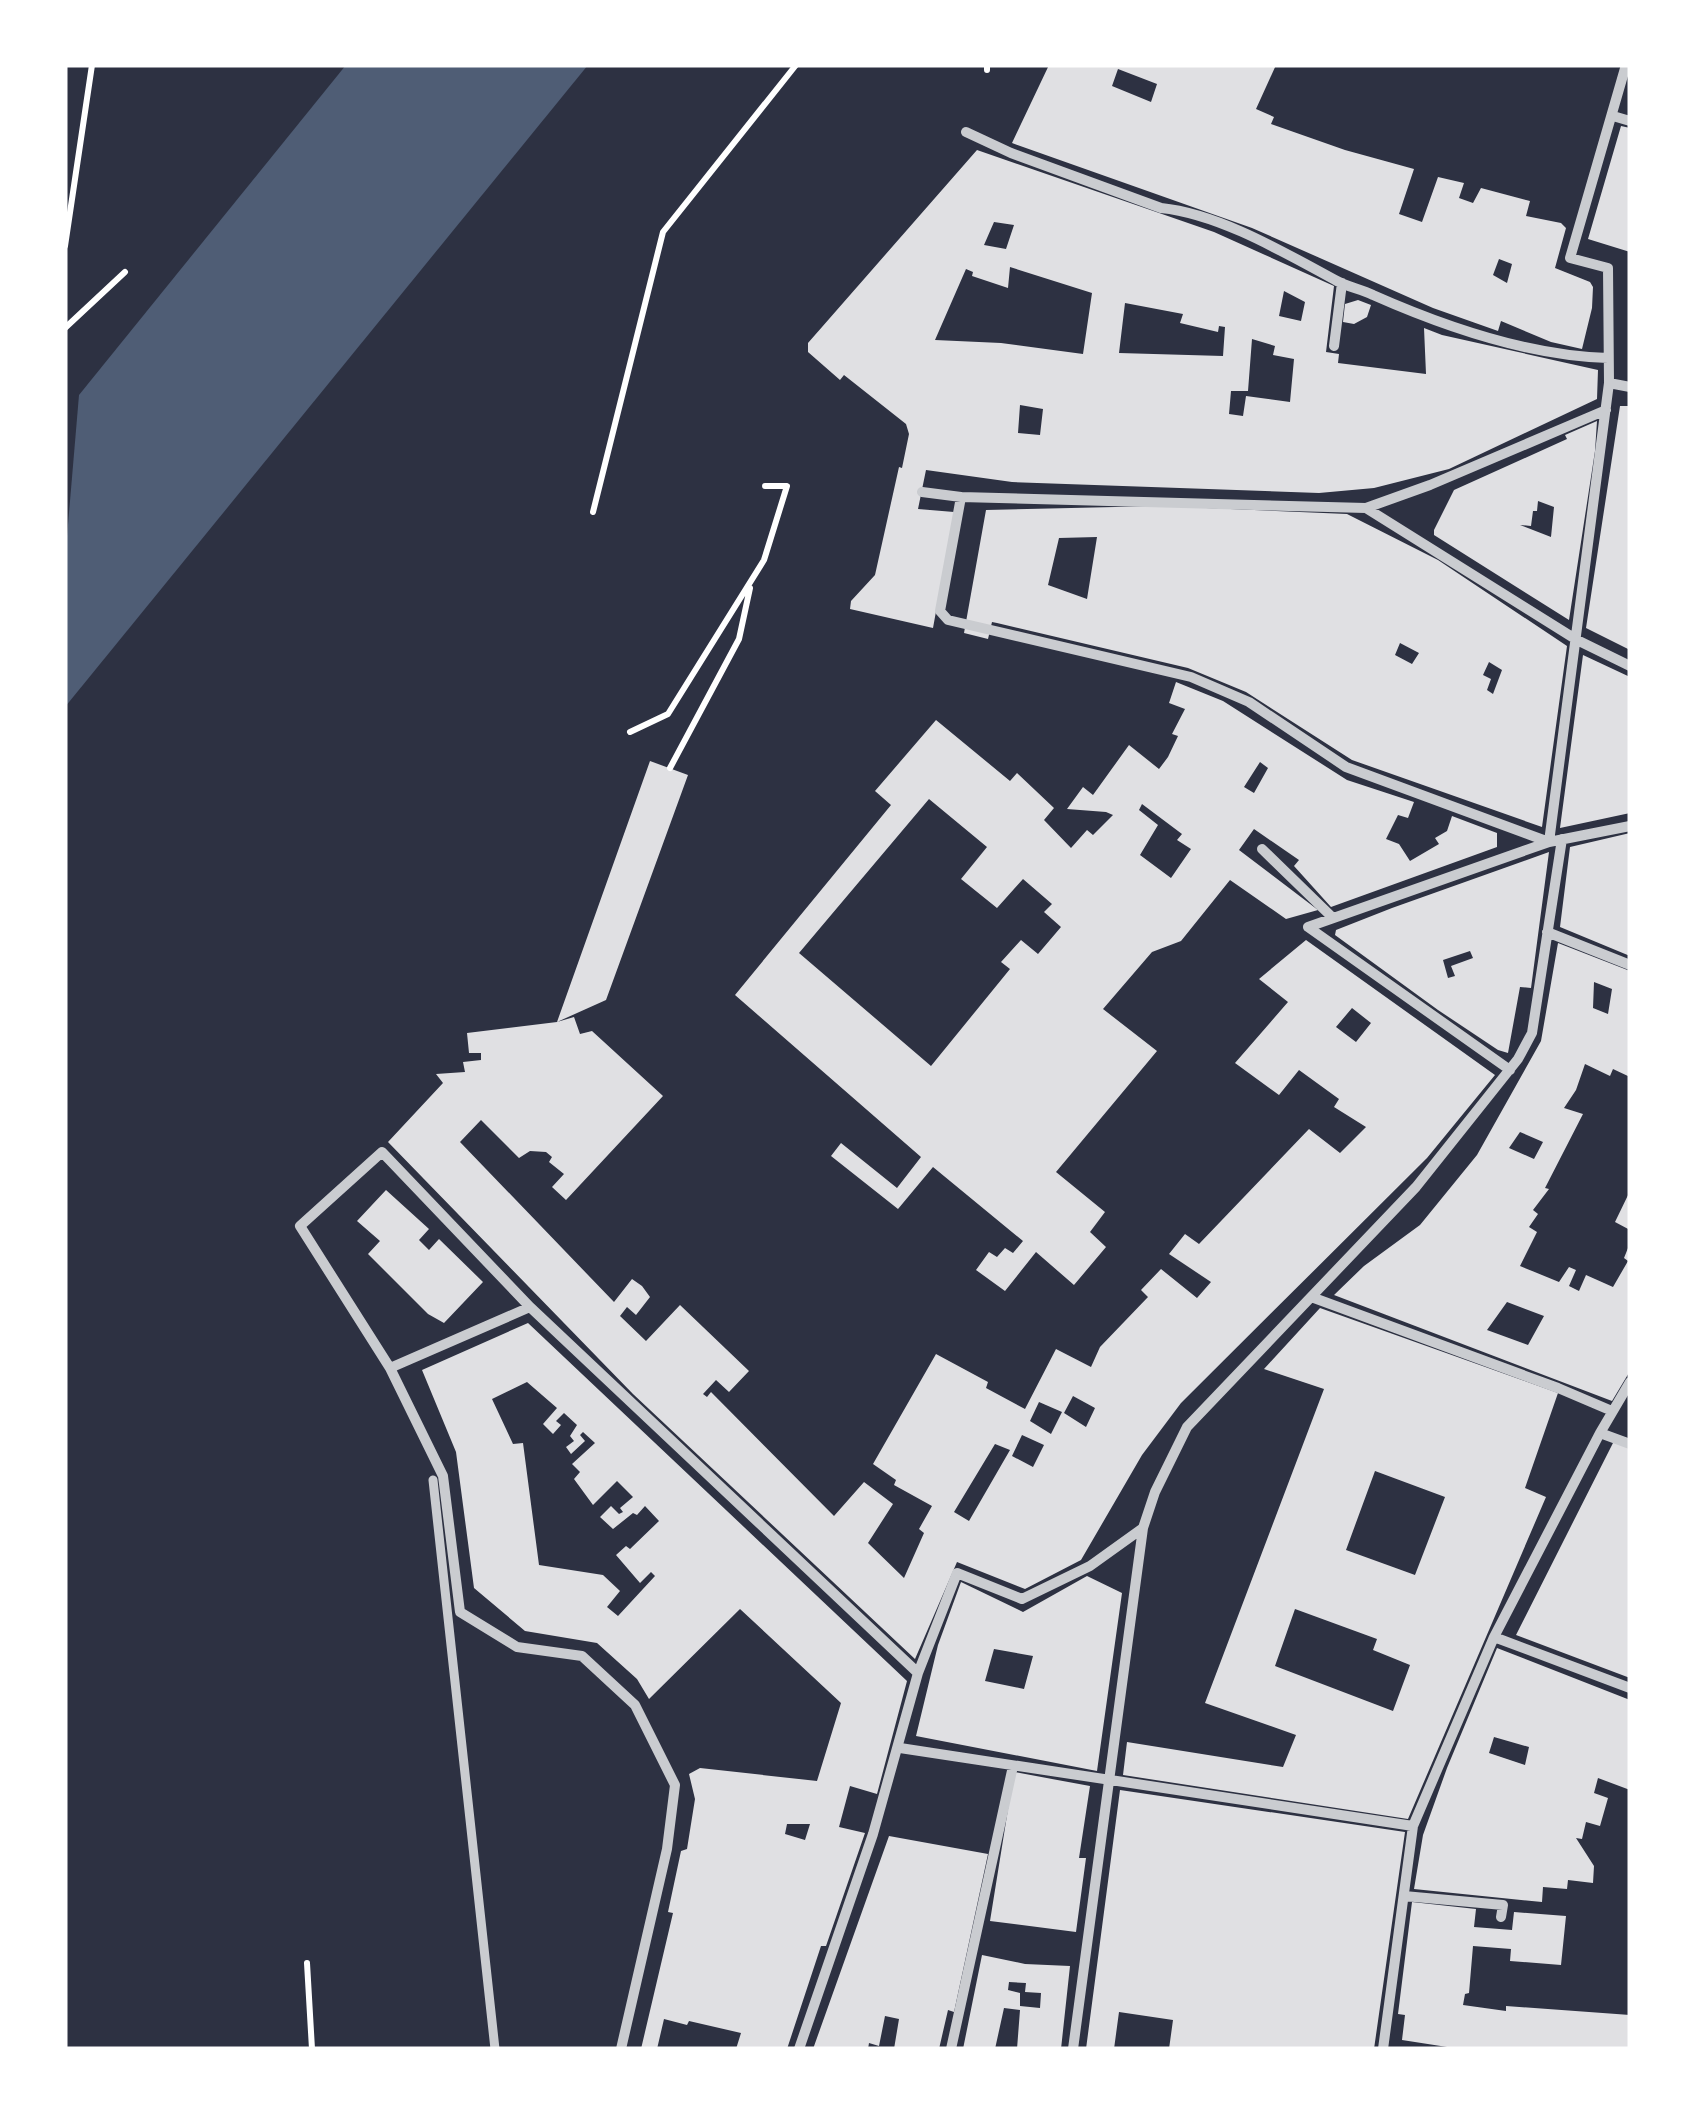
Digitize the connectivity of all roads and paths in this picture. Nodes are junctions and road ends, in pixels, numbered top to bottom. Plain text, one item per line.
1 (92, 65) edge
2 (796, 65) edge
3 (1626, 65) edge
4 (1613, 116) junction
5 (1630, 121) edge
6 (966, 132) dead end
7 (65, 246) edge
8 (125, 272) dead end
9 (1342, 284) junction
10 (65, 328) edge
11 (1334, 346) dead end
12 (1608, 358) junction
13 (1610, 383) junction
14 (1630, 387) edge
15 (1606, 410) junction
16 (765, 486) dead end
17 (922, 492) dead end
18 (961, 497) junction
19 (1366, 508) junction
20 (593, 512) dead end
21 (751, 581) junction
22 (1577, 640) junction
23 (1630, 666) edge
24 (630, 732) dead end
25 (670, 768) dead end
26 (1630, 826) edge
27 (1562, 839) junction
28 (1549, 842) junction
29 (1262, 849) dead end
30 (1334, 918) junction
31 (1547, 932) junction
32 (1630, 964) edge
33 (1510, 1070) junction
34 (1314, 1298) junction
35 (530, 1307) junction
36 (390, 1368) junction
37 (1630, 1382) edge
38 (1612, 1411) junction
39 (1600, 1433) junction
40 (1630, 1444) edge
41 (433, 1480) dead end
42 (1143, 1528) junction
43 (1494, 1637) junction
44 (918, 1673) junction
45 (1630, 1688) edge
46 (900, 1748) junction
47 (1012, 1766) junction
48 (1107, 1780) junction
49 (1413, 1826) junction
50 (1404, 1896) junction
51 (1500, 1917) dead end
52 (307, 1963) dead end
53 (312, 2049) edge
54 (495, 2049) edge
55 (621, 2049) edge
56 (799, 2049) edge
57 (950, 2049) edge
58 (1073, 2049) edge
59 (1384, 2049) edge

1 - 7 path
2 - 20 path
3 - 4 street
4 - 5 street
4 - 12 street
6 - 9 street
8 - 10 path
9 - 11 street
9 - 12 street
12 - 13 street
13 - 14 street
13 - 15 street
15 - 19 street
15 - 22 street
16 - 21 path
17 - 18 street
18 - 19 street
18 - 28 street
19 - 22 street
21 - 24 path
21 - 25 path
22 - 23 street
22 - 28 street
26 - 27 street
27 - 28 street
27 - 31 street
28 - 30 street
29 - 30 street
30 - 33 street
31 - 32 street
31 - 33 street
33 - 34 street
34 - 38 street
34 - 42 street
35 - 36 street
35 - 36 street
35 - 44 street
36 - 55 street
37 - 38 street
38 - 39 street
39 - 40 street
39 - 43 street
41 - 54 street
42 - 44 street
42 - 48 street
43 - 45 street
43 - 49 street
44 - 46 street
46 - 47 street
46 - 56 street
47 - 48 street
47 - 57 street
48 - 49 street
48 - 58 street
49 - 50 street
50 - 51 street
50 - 59 street
52 - 53 path

